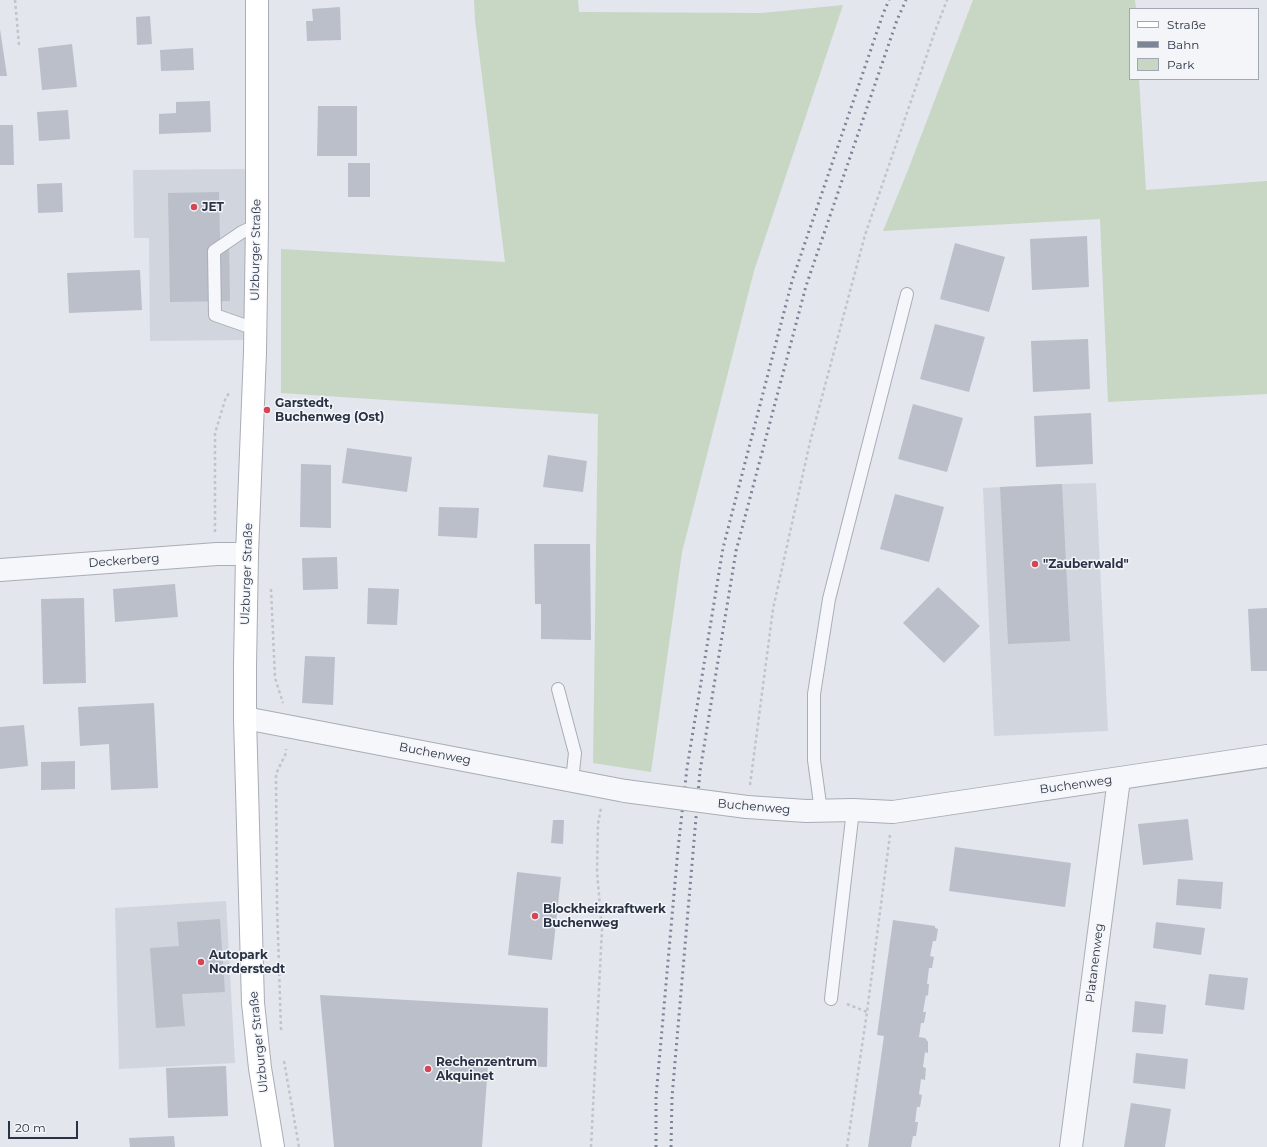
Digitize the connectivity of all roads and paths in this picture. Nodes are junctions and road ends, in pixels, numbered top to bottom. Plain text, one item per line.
1 (15, 0) edge
2 (256, 0) edge
3 (948, 0) edge
4 (19, 45) dead end
5 (256, 225) junction
6 (907, 294) dead end
7 (255, 329) junction
8 (247, 554) junction
9 (0, 570) edge
10 (558, 689) dead end
11 (246, 718) junction
12 (286, 753) dead end
13 (1267, 756) edge
14 (276, 774) junction
15 (271, 775) dead end
16 (1118, 779) junction
17 (572, 781) junction
18 (604, 787) junction
19 (747, 808) junction
20 (853, 810) junction
21 (821, 811) junction
22 (893, 812) junction
23 (831, 998) dead end
24 (281, 1037) dead end
25 (284, 1060) dead end
26 (273, 1147) edge
27 (299, 1147) edge
28 (591, 1147) edge
29 (847, 1147) edge
30 (1071, 1147) edge

1 - 4 path
2 - 5 main road, Ulzburger Straße
3 - 19 path
5 - 7 main road, Ulzburger Straße
5 - 7 lane
6 - 21 lane
7 - 8 main road, Ulzburger Straße
8 - 9 street, Deckerberg
8 - 11 main road, Ulzburger Straße
10 - 17 lane
11 - 17 street, Buchenweg
11 - 26 main road, Ulzburger Straße
12 - 14 path
13 - 16 street, Buchenweg
14 - 15 path
14 - 24 path
16 - 22 street, Buchenweg
16 - 30 street, Platanenweg
17 - 18 street, Buchenweg
18 - 19 street, Buchenweg, bridge
18 - 28 path
19 - 21 street, Buchenweg
20 - 21 street, Buchenweg
20 - 22 street, Buchenweg
20 - 23 lane
22 - 29 path
25 - 27 path

